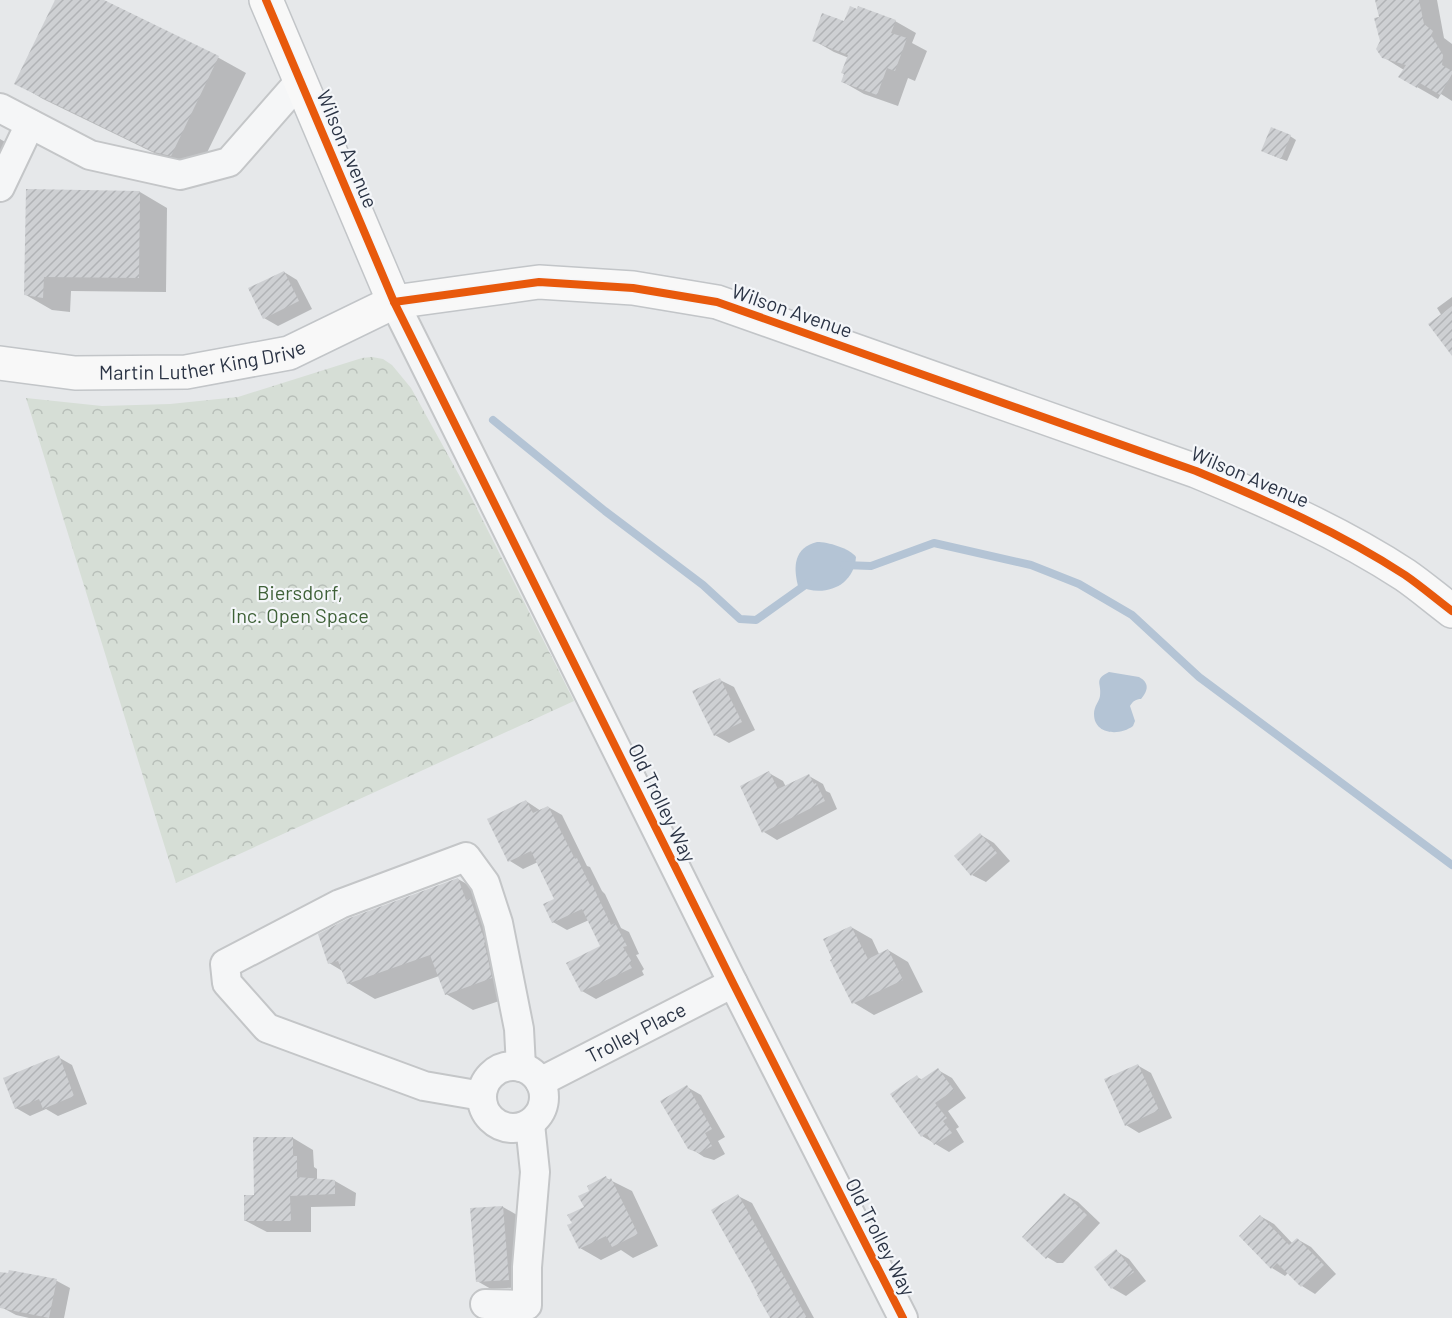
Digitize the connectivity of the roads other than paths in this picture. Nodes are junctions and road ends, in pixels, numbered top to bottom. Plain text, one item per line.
1 (266, 0) edge
2 (300, 81) junction
3 (0, 108) edge
4 (30, 124) junction
5 (0, 187) edge
6 (394, 302) junction
7 (0, 363) edge
8 (1452, 611) edge
9 (733, 983) junction
10 (531, 1074) junction
11 (482, 1096) junction
12 (530, 1124) junction
13 (485, 1304) dead end
14 (903, 1318) edge

1 - 2 main road, Wilson Avenue
2 - 4 street
2 - 6 main road, Wilson Avenue
3 - 4 street
4 - 5 street
6 - 7 main road, Martin Luther King Drive
6 - 8 main road, Wilson Avenue
6 - 9 street, Old Trolley Way
9 - 10 street, Trolley Place
9 - 14 street, Old Trolley Way
10 - 11 street, Trolley Place
10 - 11 street
10 - 12 street
11 - 12 street
12 - 13 street

